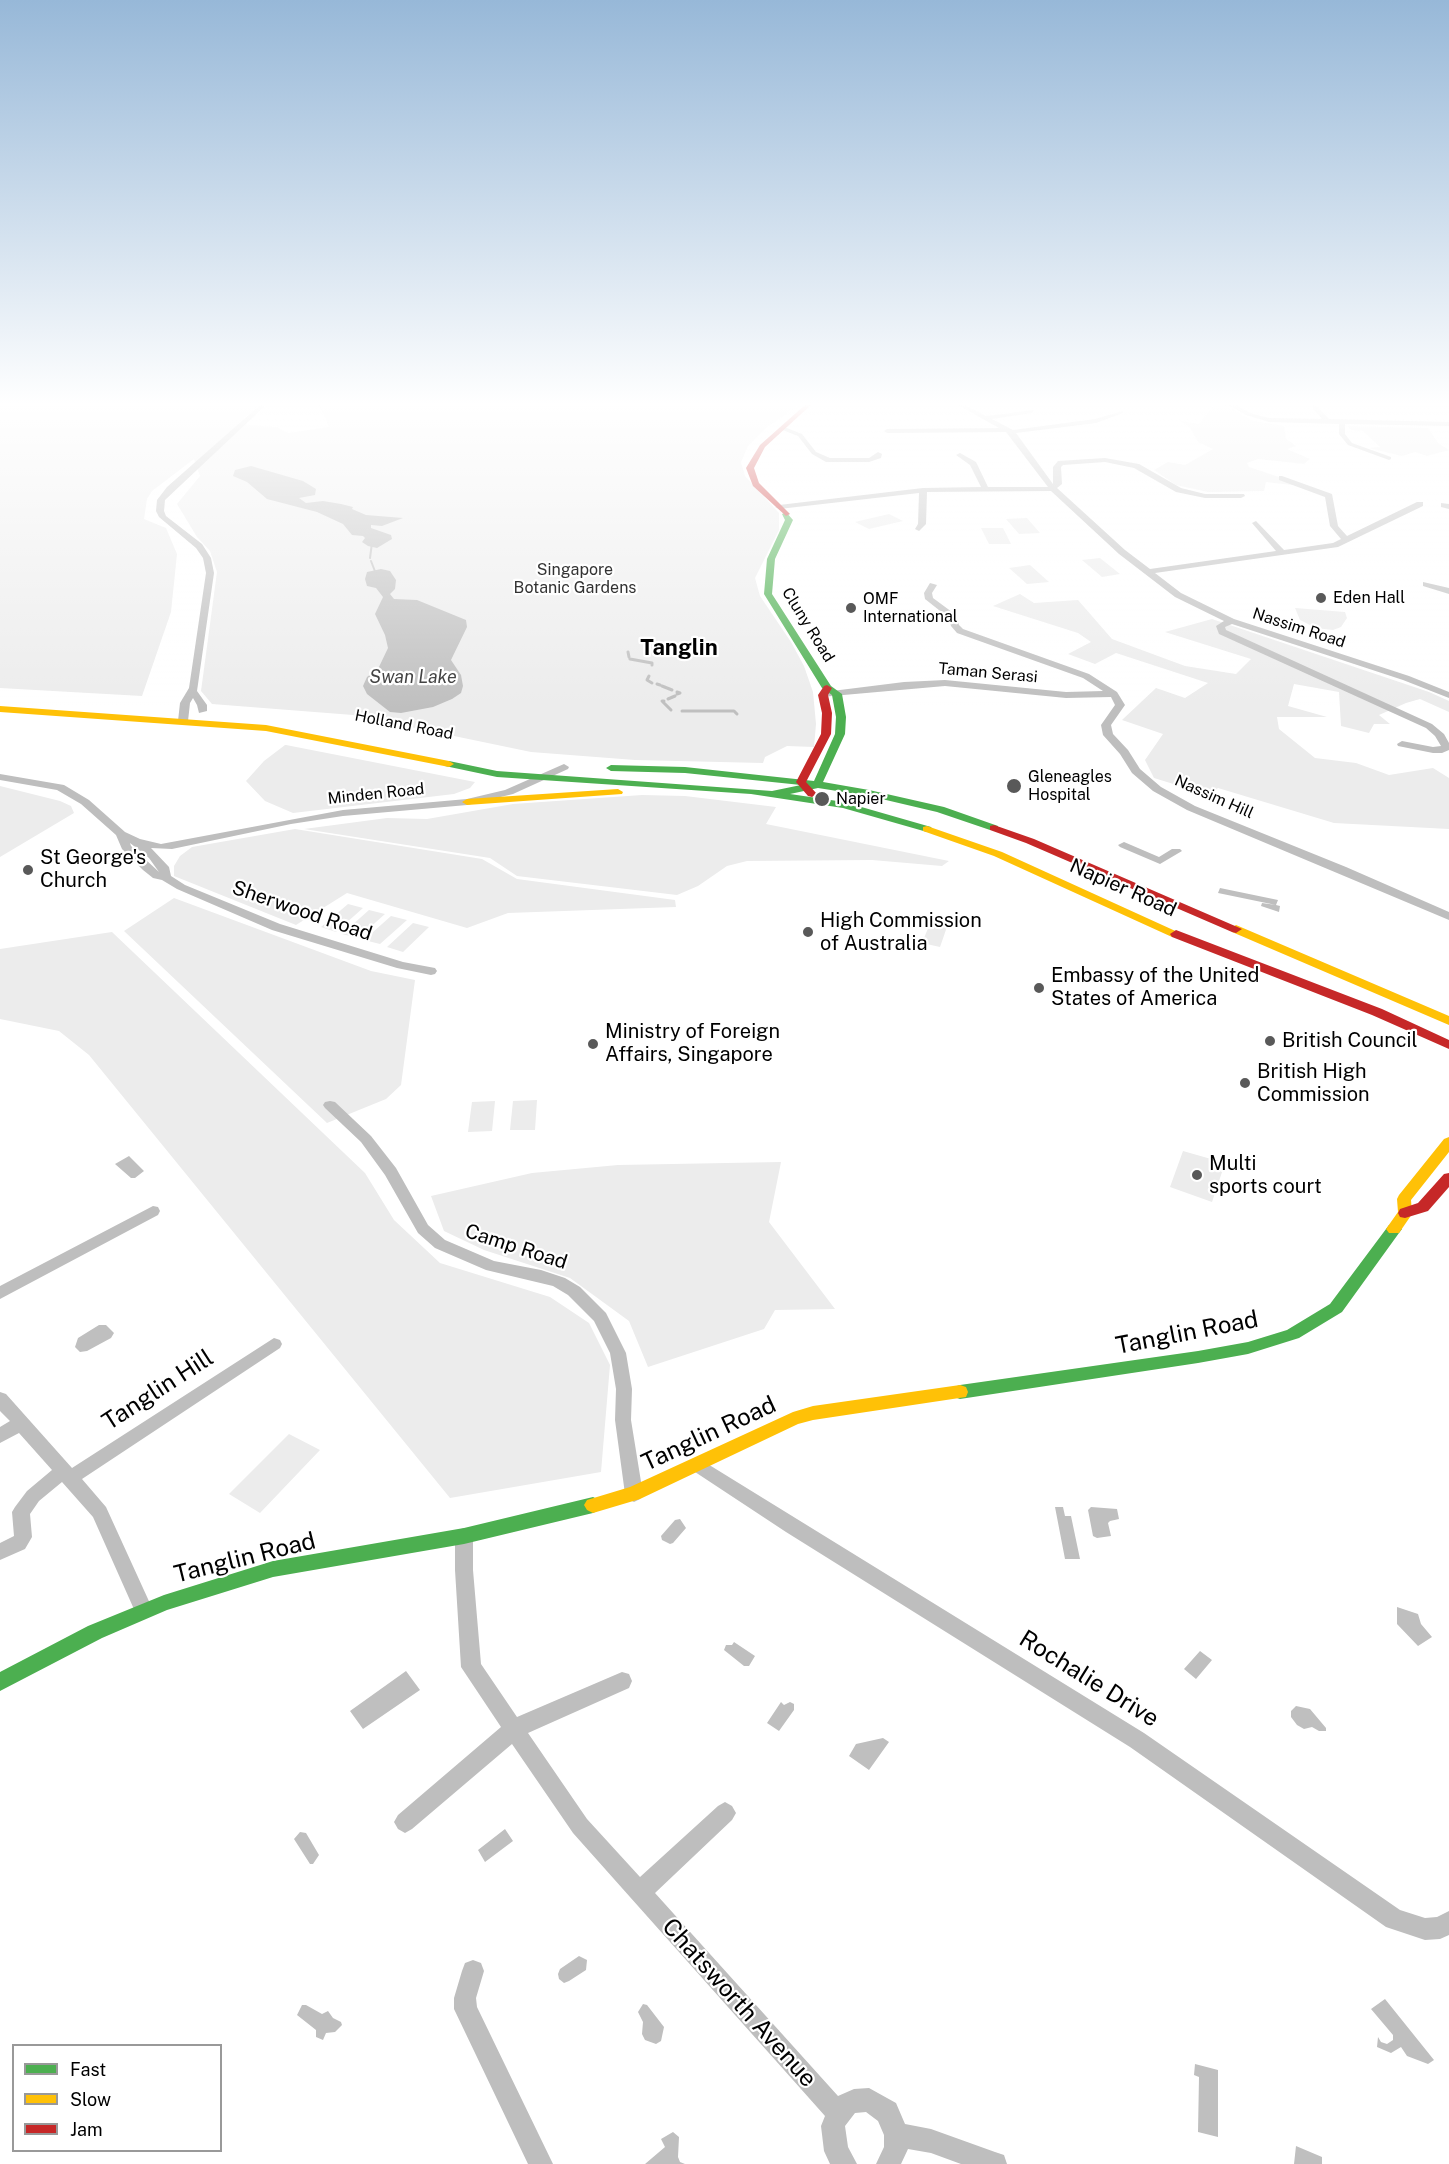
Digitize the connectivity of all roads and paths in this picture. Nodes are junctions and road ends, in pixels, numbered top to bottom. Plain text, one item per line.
1 (160, 506) edge
2 (788, 506) edge
3 (922, 506) edge
4 (1072, 506) edge
5 (1331, 506) edge
6 (1415, 506) edge
7 (779, 507) joint
8 (1256, 523) dead end
9 (919, 529) dead end
10 (1347, 541) junction
11 (1282, 553) junction
12 (1148, 572) junction
13 (1426, 584) dead end
14 (933, 585) dead end
15 (1449, 591) edge
16 (1232, 621) junction
17 (193, 692) junction
18 (829, 692) junction
19 (1114, 694) junction
20 (1449, 695) edge
21 (0, 698) edge
22 (0, 709) edge
23 (202, 711) junction
24 (184, 716) junction
25 (1402, 744) dead end
26 (564, 767) junction
27 (497, 774) junction
28 (0, 777) edge
29 (540, 777) junction
30 (660, 785) junction
31 (808, 785) junction
32 (772, 794) junction
33 (823, 801) junction
34 (462, 803) junction
35 (121, 834) junction
36 (137, 842) junction
37 (187, 844) junction
38 (1124, 845) dead end
39 (1176, 851) dead end
40 (153, 856) junction
41 (140, 861) junction
42 (165, 873) junction
43 (1159, 896) junction
44 (1198, 914) junction
45 (1135, 916) junction
46 (1449, 916) edge
47 (1174, 933) junction
48 (431, 971) dead end
49 (1449, 1021) edge
50 (1449, 1045) edge
51 (330, 1105) dead end
52 (1449, 1142) edge
53 (1449, 1178) edge
54 (153, 1211) dead end
55 (1405, 1213) junction
56 (0, 1293) edge
57 (274, 1344) dead end
58 (0, 1399) edge
59 (21, 1422) junction
60 (0, 1436) edge
61 (698, 1465) junction
62 (67, 1474) junction
63 (634, 1494) junction
64 (464, 1536) junction
65 (0, 1552) edge
66 (144, 1610) junction
67 (622, 1681) dead end
68 (0, 1682) edge
69 (514, 1729) junction
70 (725, 1813) dead end
71 (405, 1822) dead end
72 (640, 1892) junction
73 (1449, 1922) edge
74 (473, 1971) dead end
75 (838, 2113) junction
76 (897, 2135) junction
77 (839, 2163) edge
78 (541, 2164) edge
79 (888, 2164) edge
80 (995, 2164) edge

1 - 17 street
2 - 7 street
3 - 9 street
4 - 12 street, Nassim Road
5 - 10 street
6 - 10 street
7 - 18 main road, Cluny Road
8 - 11 street
10 - 11 street
11 - 12 street
12 - 16 street, Nassim Road
13 - 15 street
14 - 19 street
16 - 20 street, Nassim Road
16 - 25 street
17 - 23 street
17 - 24 street
18 - 19 street, Taman Serasi
18 - 31 main road, Cluny Road
19 - 46 street, Nassim Hill
21 - 24 main road, Holland Road
22 - 24 main road, Holland Road
23 - 24 main road, Holland Road
23 - 26 main road, Holland Road
24 - 27 main road, Holland Road
26 - 29 street, Minden Road
26 - 31 main road, Holland Road
27 - 29 main road, Holland Road
27 - 34 main road
28 - 35 street
29 - 30 main road, Holland Road
29 - 34 street, Minden Road
30 - 32 main road, Holland Road
30 - 34 main road
31 - 32 main road
31 - 33 main road
31 - 43 main road, Napier Road
32 - 33 main road, Napier Road
33 - 45 main road, Napier Road
34 - 37 street, Minden Road
35 - 36 street
35 - 41 street, Sherwood Road
36 - 37 street, Minden Road
36 - 40 street, Sherwood Road
37 - 40 street, Minden Road
37 - 42 street
38 - 39 street
40 - 41 street, Minden Road
40 - 42 street, Sherwood Road
41 - 42 street, Sherwood Road
42 - 48 street, Sherwood Road
43 - 44 main road, Napier Road
43 - 45 main road
44 - 47 main road
44 - 49 main road, Napier Road
45 - 47 main road, Napier Road
47 - 50 main road, Napier Road
51 - 63 street, Camp Road
52 - 55 main road, Tanglin Road
53 - 55 main road, Tanglin Road
54 - 56 street
55 - 61 main road, Tanglin Road
57 - 62 street, Tanglin Hill
58 - 59 street
59 - 60 street
59 - 62 street
61 - 63 main road, Tanglin Road
61 - 73 street, Rochalie Drive
62 - 65 street, Tanglin Hill
62 - 66 street
63 - 64 main road, Tanglin Road
64 - 66 main road, Tanglin Road
64 - 69 street, Chatsworth Avenue
66 - 68 main road, Tanglin Road
67 - 69 street
69 - 71 street
69 - 72 street, Chatsworth Avenue
70 - 72 street
72 - 75 street, Chatsworth Avenue
74 - 78 street
75 - 76 street
75 - 77 street
76 - 79 street
76 - 80 street

